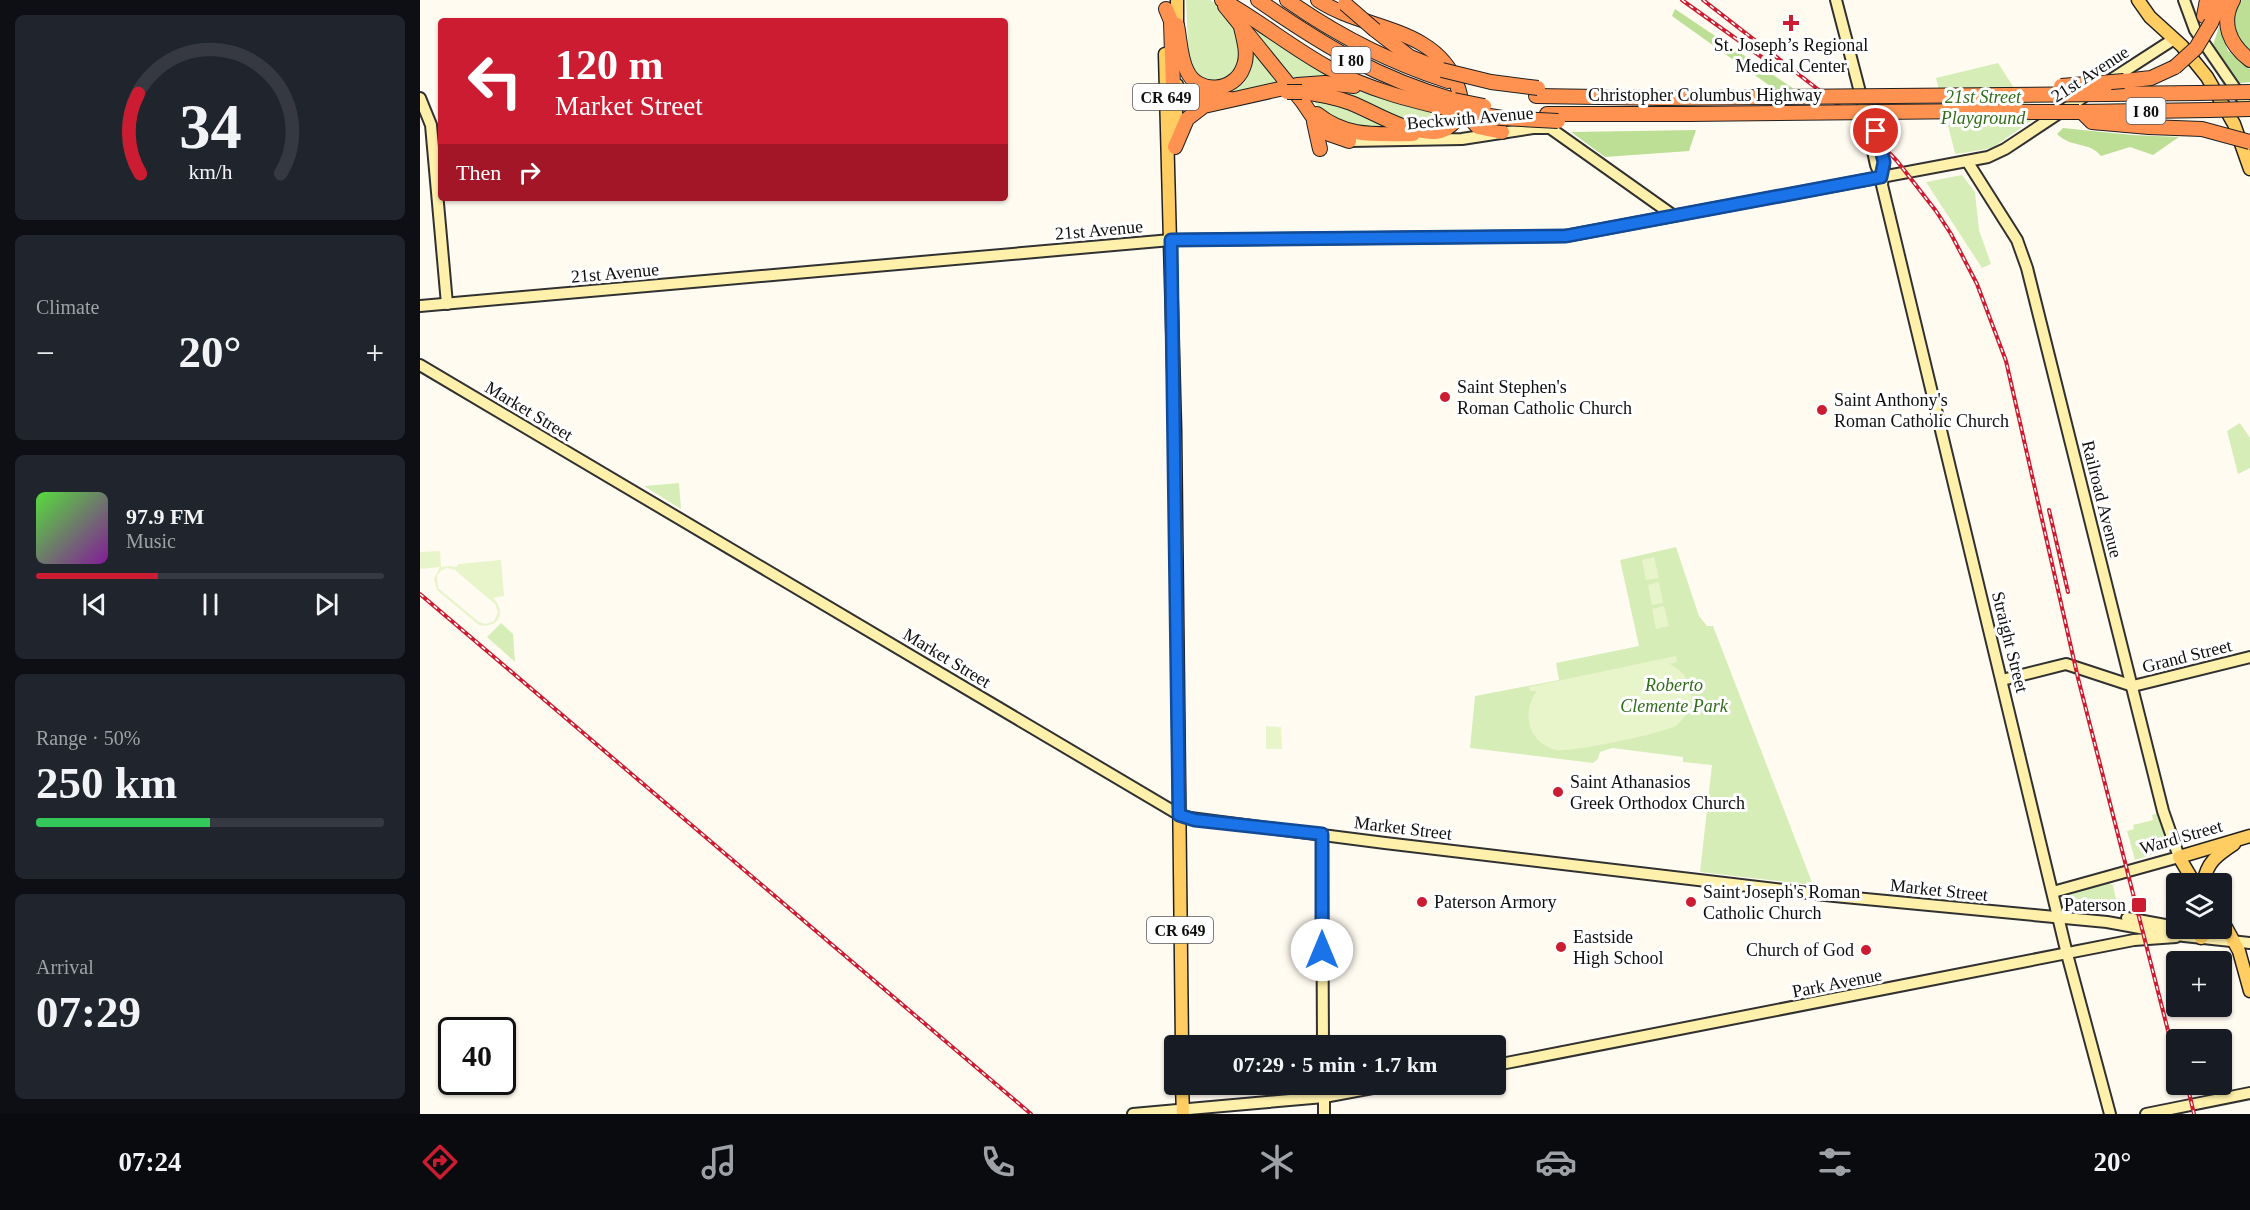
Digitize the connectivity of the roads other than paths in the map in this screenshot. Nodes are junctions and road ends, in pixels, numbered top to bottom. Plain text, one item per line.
1 (1220, 0) edge
2 (1258, 0) edge
3 (1287, 0) edge
4 (1318, 0) edge
5 (1836, 0) edge
6 (2138, 0) edge
7 (2184, 0) edge
8 (2206, 0) edge
9 (2212, 0) edge
10 (2221, 0) edge
11 (2233, 0) edge
12 (1341, 1) edge
13 (1166, 2) edge
14 (2207, 19) junction
15 (1240, 25) junction
16 (1171, 29) junction
17 (2174, 39) junction
18 (2250, 60) edge
19 (2175, 66) junction
20 (1443, 69) junction
21 (1377, 90) junction
22 (1294, 91) junction
23 (2250, 92) edge
24 (1177, 93) junction
25 (1913, 95) junction
26 (420, 98) edge
27 (1230, 99) junction
28 (1454, 105) junction
29 (2250, 110) edge
30 (2080, 112) junction
31 (1467, 115) junction
32 (1312, 117) junction
33 (1502, 132) junction
34 (1437, 136) junction
35 (1349, 141) joint
36 (2250, 142) edge
37 (1175, 147) junction
38 (1320, 149) dead end
39 (1967, 161) junction
40 (2250, 169) edge
41 (1881, 177) junction
42 (1170, 207) junction
43 (1674, 216) junction
44 (1171, 240) junction
45 (447, 304) junction
46 (420, 306) edge
47 (420, 365) edge
48 (2250, 657) edge
49 (2002, 680) junction
50 (2133, 686) junction
51 (1179, 815) junction
52 (1322, 834) junction
53 (2248, 837) edge
54 (2179, 856) junction
55 (2189, 873) edge
56 (2205, 873) edge
57 (2053, 892) junction
58 (2058, 918) junction
59 (2166, 933) edge
60 (2166, 937) edge
61 (2232, 937) edge
62 (2210, 939) edge
63 (2235, 942) junction
64 (2250, 943) edge
65 (2067, 954) junction
66 (2250, 991) edge
67 (1182, 1035) edge
68 (1323, 1035) edge
69 (1506, 1063) edge
70 (2250, 1093) edge
71 (1182, 1095) edge
72 (1335, 1095) edge
73 (1324, 1097) junction
74 (1183, 1112) edge
75 (1133, 1114) edge
76 (1324, 1114) edge
77 (2110, 1114) edge
78 (2146, 1114) edge

1 - 15 highway
1 - 21 highway
2 - 28 highway, Christopher Columbus Highway / I 80
3 - 20 highway, Christopher Columbus Highway / I 80
4 - 20 highway
5 - 41 main road, Straight Street
6 - 17 main road
7 - 29 main road
8 - 14 highway
9 - 14 highway
10 - 14 highway
11 - 18 highway
12 - 20 highway, bridge
13 - 16 highway
13 - 16 main road, CR 649
13 - 24 highway
14 - 19 highway, bridge
14 - 19 highway, bridge
15 - 16 highway
15 - 22 highway
16 - 24 main road, CR 649
16 - 42 main road, CR 649
17 - 39 main road, 21st Avenue
17 - 40 main road
19 - 25 highway, bridge
20 - 25 highway, Christopher Columbus Highway / I 80, bridge
20 - 31 highway
20 - 34 highway
21 - 22 highway
21 - 28 highway
22 - 27 highway
22 - 32 highway
22 - 34 highway
22 - 34 highway
23 - 25 highway, Christopher Columbus Highway / I 80, bridge
24 - 27 highway
24 - 37 main road, CR 649
26 - 45 main road
27 - 37 highway
28 - 30 highway, Christopher Columbus Highway / I 80, bridge
29 - 30 highway, Christopher Columbus Highway / I 80, bridge
30 - 36 highway, bridge
31 - 33 highway
31 - 34 highway
32 - 35 highway
32 - 38 highway
33 - 34 main road, Beckwith Avenue
33 - 43 main road, Beckwith Avenue
34 - 35 main road, Beckwith Avenue
37 - 42 main road, CR 649
39 - 41 main road, 21st Avenue
39 - 50 main road, Railroad Avenue
41 - 43 main road, 21st Avenue
41 - 49 main road, Straight Street
42 - 44 main road, CR 649
43 - 44 main road, 21st Avenue
44 - 45 main road, 21st Avenue
44 - 51 main road, CR 649
45 - 46 main road, 21st Avenue
47 - 51 main road, Market Street
48 - 50 main road, Grand Street
49 - 50 main road
49 - 57 main road, Straight Street
50 - 54 main road, Railroad Avenue
51 - 52 main road, Market Street
51 - 67 main road, CR 649
52 - 58 main road, Market Street
52 - 68 main road
53 - 54 main road, Ward Street
53 - 56 main road
54 - 55 main road
54 - 57 main road, Ward Street
57 - 58 main road, Straight Street
58 - 59 main road, Market Street
58 - 65 main road, Straight Street
60 - 65 main road, Park Avenue
61 - 63 main road
62 - 63 main road, Market Street
63 - 64 main road, Market Street
63 - 66 main road
65 - 69 main road, Park Avenue
65 - 77 main road, Straight Street
70 - 78 main road
71 - 74 main road
72 - 73 main road
73 - 74 main road
73 - 76 main road
74 - 75 main road

